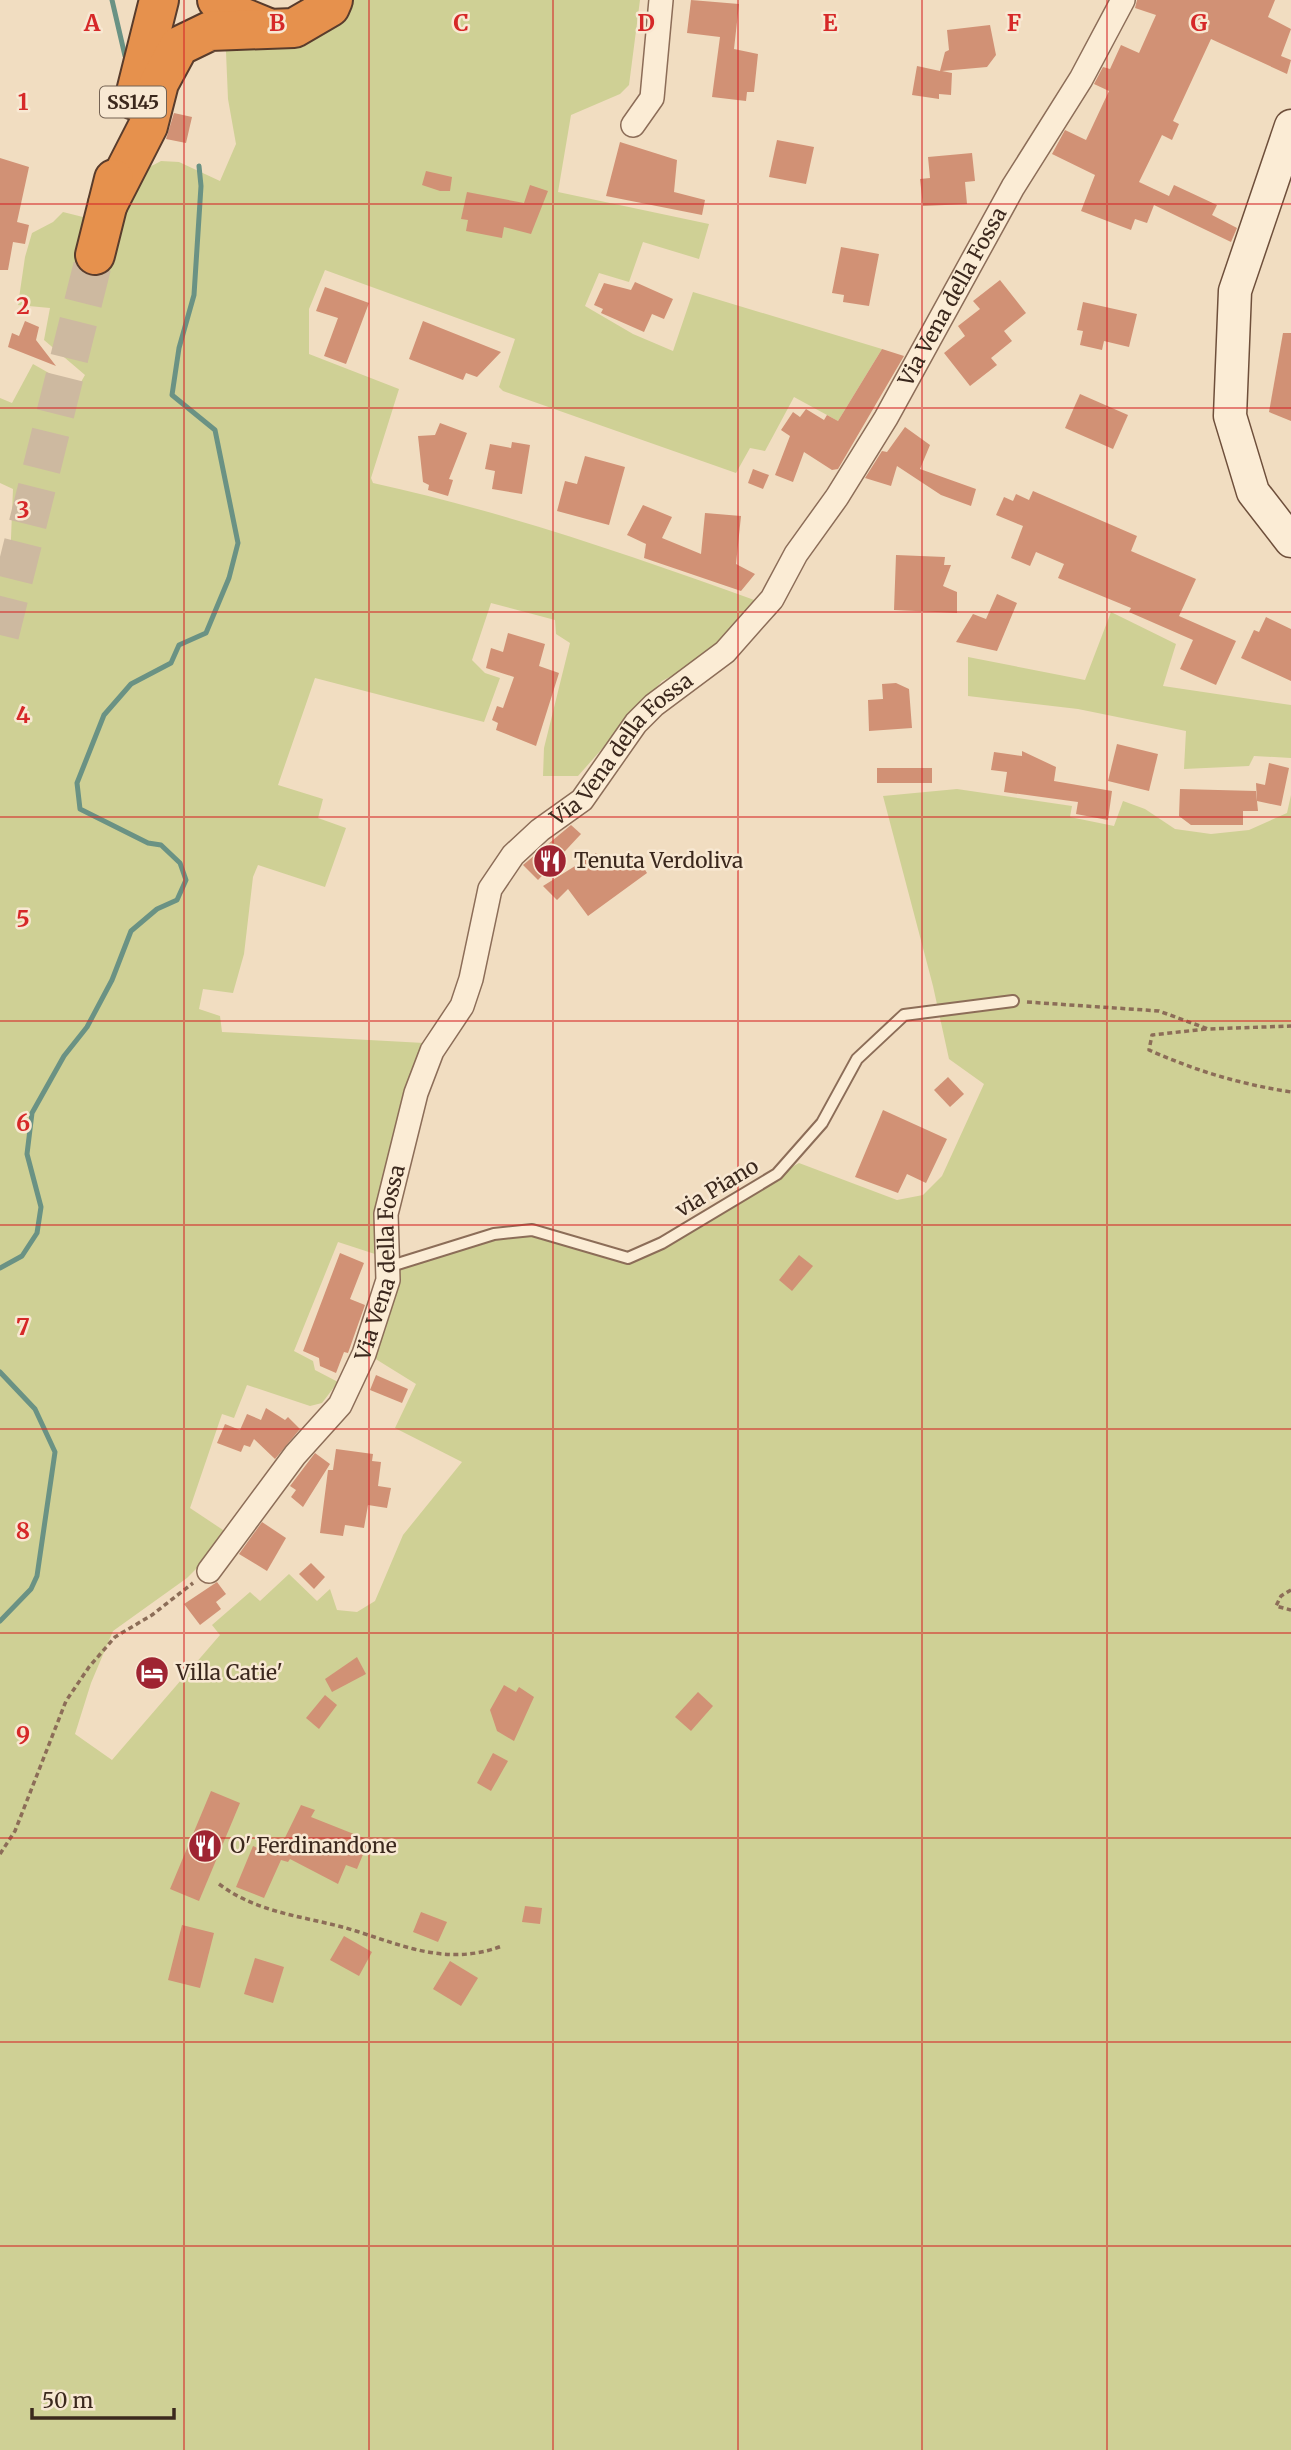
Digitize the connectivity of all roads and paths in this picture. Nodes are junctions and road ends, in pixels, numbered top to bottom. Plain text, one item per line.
1 (159, 0) edge
2 (217, 0) edge
3 (333, 0) edge
4 (661, 0) edge
5 (1123, 0) edge
6 (266, 27) junction
7 (633, 125) dead end
8 (1291, 126) edge
9 (108, 204) junction
10 (95, 255) tunnel mouth
11 (1291, 541) edge
12 (1013, 1001) joint
13 (1291, 1026) edge
14 (1208, 1029) junction
15 (1291, 1092) edge
16 (388, 1267) junction
17 (209, 1571) joint
18 (1291, 1590) edge
19 (1291, 1610) edge
20 (0, 1854) edge
21 (219, 1884) dead end
22 (502, 1946) dead end

1 - 9 highway, SS145
2 - 6 highway
3 - 6 highway
4 - 7 street
5 - 16 street, Via Vena della Fossa
6 - 9 highway
8 - 11 main road
9 - 10 highway, SS145
12 - 14 path
12 - 16 lane, via Piano
13 - 14 path
14 - 15 path
16 - 17 street, Via Vena della Fossa
17 - 20 path
18 - 19 path
21 - 22 path

